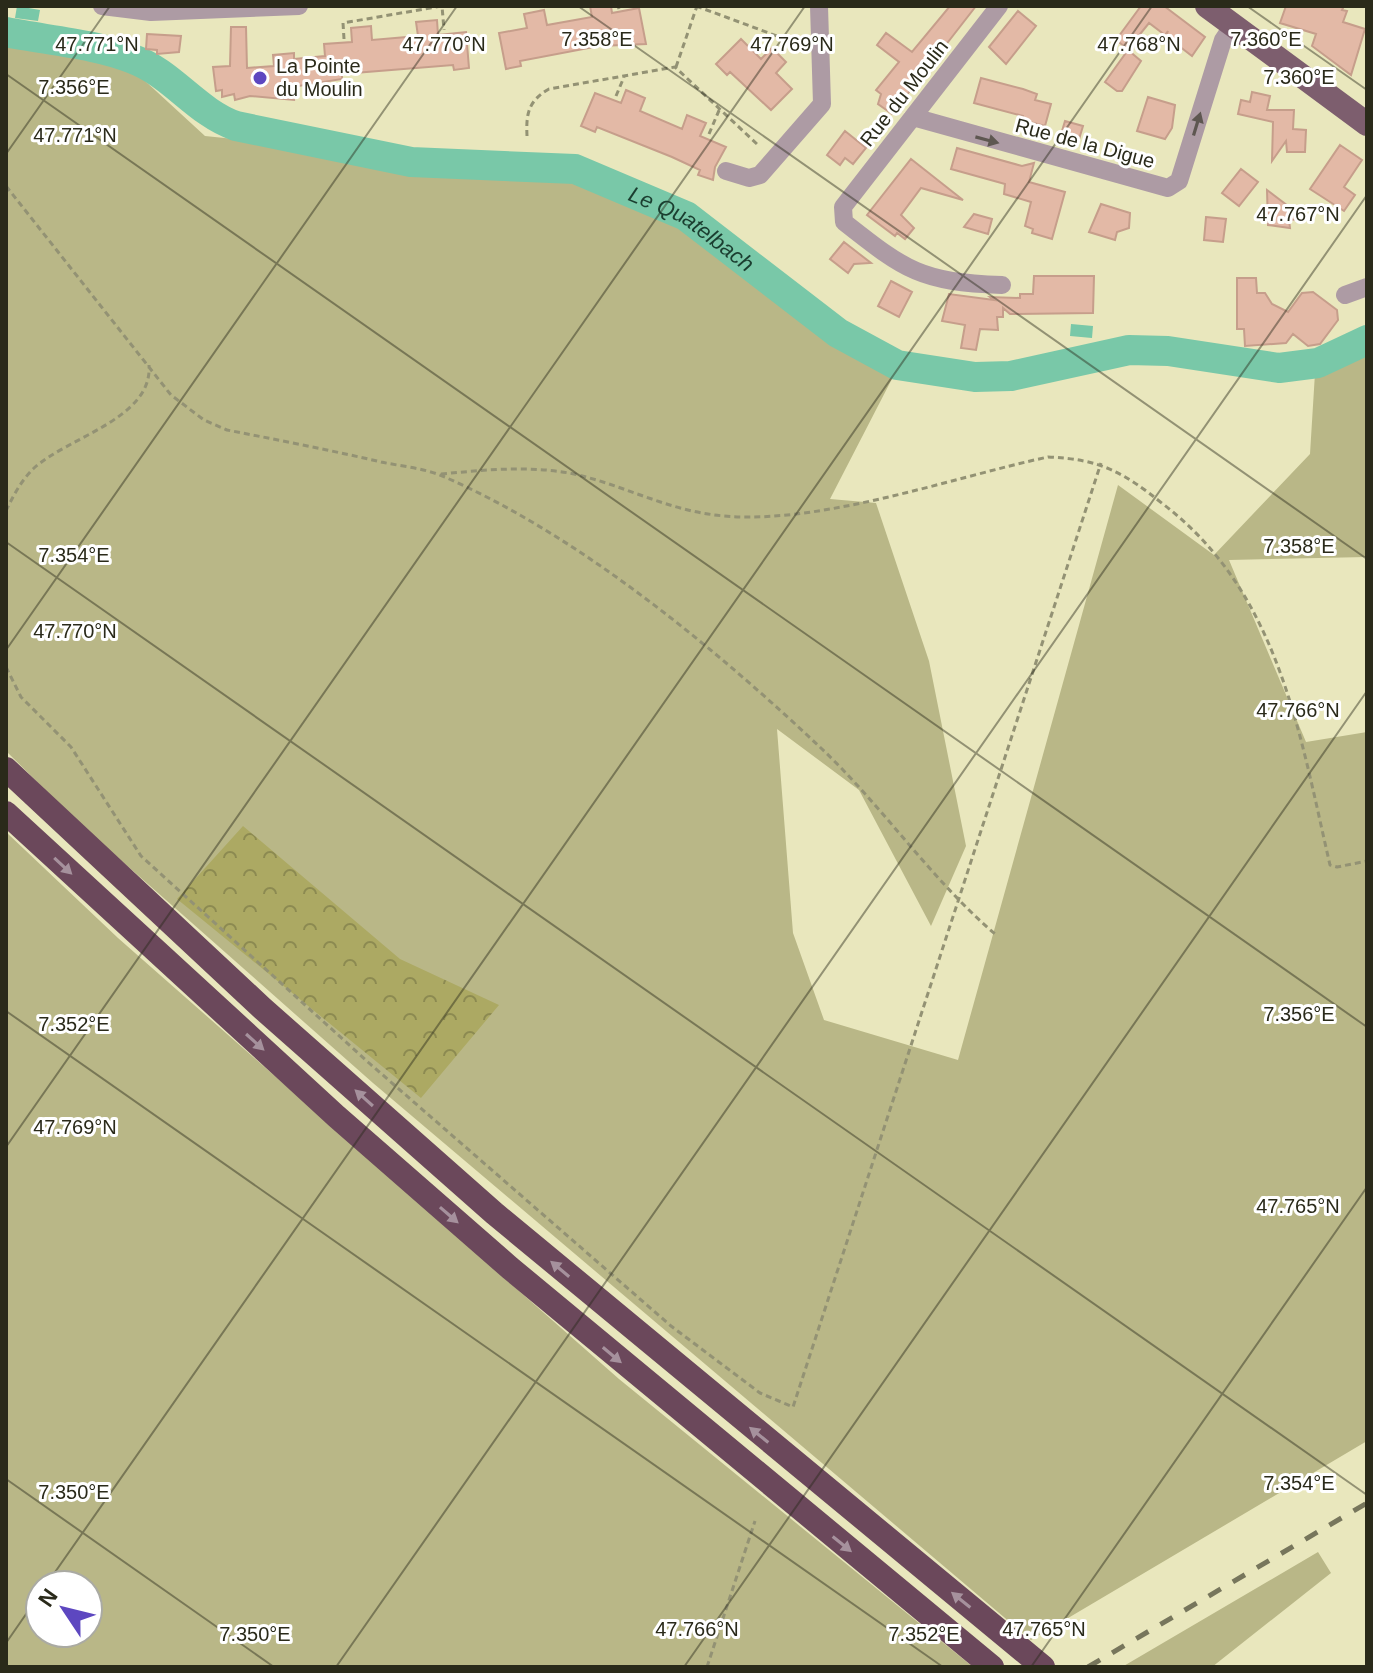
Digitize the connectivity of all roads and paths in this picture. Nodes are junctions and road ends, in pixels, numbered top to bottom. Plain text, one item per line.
1 (102, 6) edge
2 (299, 6) edge
3 (696, 6) edge
4 (819, 6) edge
5 (999, 6) edge
6 (1207, 6) edge
7 (1233, 25) junction
8 (444, 30) dead end
9 (773, 36) junction
10 (344, 39) dead end
11 (820, 47) junction
12 (758, 52) dead end
13 (675, 67) junction
14 (624, 77) junction
15 (616, 96) dead end
16 (720, 108) junction
17 (913, 117) junction
18 (1367, 124) edge
19 (709, 134) dead end
20 (527, 136) dead end
21 (758, 145) dead end
22 (726, 171) dead end
23 (6, 186) edge
24 (1002, 285) dead end
25 (1367, 287) edge
26 (1345, 295) dead end
27 (149, 365) junction
28 (1101, 463) junction
29 (437, 474) junction
30 (6, 511) edge
31 (6, 667) edge
32 (6, 769) edge
33 (6, 813) edge
34 (1367, 861) edge
35 (959, 903) junction
36 (995, 934) dead end
37 (755, 1521) dead end
38 (707, 1667) edge
39 (992, 1667) edge
40 (1043, 1667) edge

1 - 2 street
3 - 9 path
3 - 13 path
4 - 11 street
5 - 17 street, Rue du Moulin
6 - 7 main road
17 -> 7 street, Rue de la Digue
7 - 18 main road
8 - 10 path
9 - 11 path
9 - 12 path
11 - 22 street
13 - 14 path
13 - 16 path
14 - 15 path
14 - 20 path
16 - 19 path
16 - 21 path
17 - 24 street, Rue du Moulin
23 - 27 path
25 - 26 street
27 - 29 path
27 - 30 path
28 - 29 path
28 - 34 path
28 - 35 path
29 - 35 path
31 - 35 path
40 -> 32 highway
33 -> 39 highway
35 - 36 path
37 - 38 path

